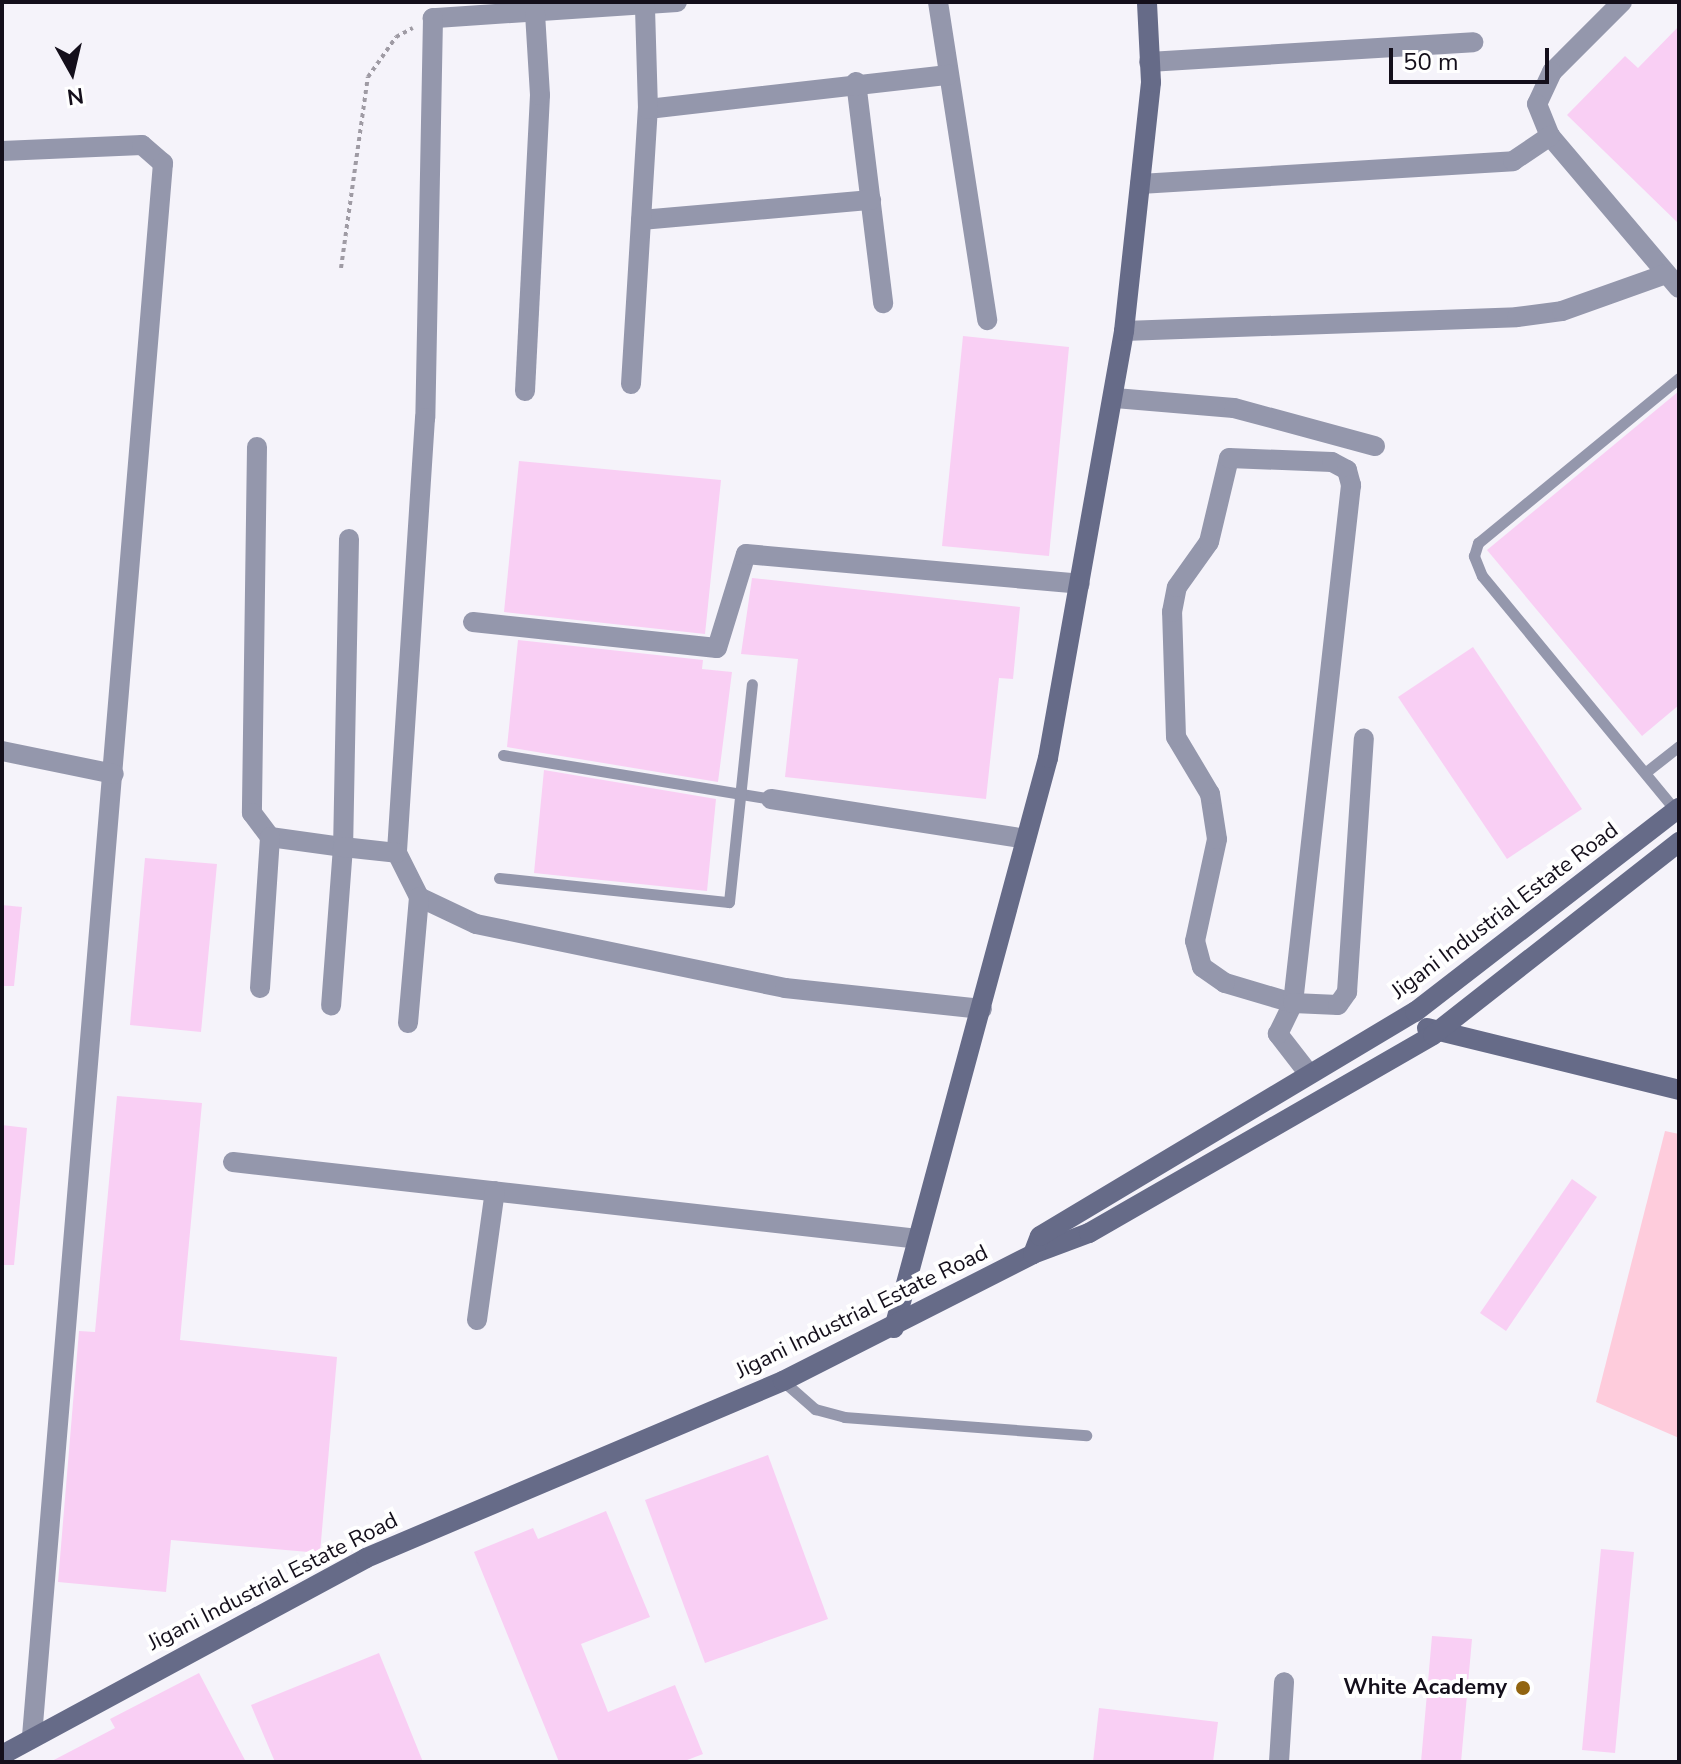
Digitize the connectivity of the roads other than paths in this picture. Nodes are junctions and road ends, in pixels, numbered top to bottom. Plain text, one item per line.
1 (677, 2) edge
2 (938, 2) edge
3 (1147, 2) edge
4 (1622, 2) edge
5 (645, 6) junction
6 (535, 13) junction
7 (1473, 42) dead end
8 (1149, 62) junction
9 (948, 75) junction
10 (856, 82) junction
11 (648, 109) junction
12 (1550, 136) junction
13 (2, 151) edge
14 (1140, 184) junction
15 (871, 200) junction
16 (641, 220) junction
17 (1672, 281) edge
18 (883, 303) dead end
19 (987, 320) dead end
20 (1124, 331) junction
21 (1679, 378) edge
22 (631, 384) dead end
23 (525, 391) dead end
24 (1115, 398) junction
25 (1375, 446) dead end
26 (257, 447) dead end
27 (349, 539) dead end
28 (1080, 584) junction
29 (473, 622) dead end
30 (752, 684) dead end
31 (1364, 739) dead end
32 (1679, 746) edge
33 (2, 751) edge
34 (503, 755) dead end
35 (1646, 772) junction
36 (114, 774) junction
37 (738, 793) junction
38 (771, 799) joint
39 (1678, 810) edge
40 (270, 837) junction
41 (1026, 839) junction
42 (1679, 842) edge
43 (343, 847) junction
44 (397, 853) junction
45 (499, 878) dead end
46 (419, 897) junction
47 (260, 988) dead end
48 (1293, 1003) junction
49 (331, 1006) dead end
50 (982, 1009) junction
51 (1415, 1012) junction
52 (408, 1023) dead end
53 (1433, 1035) junction
54 (1309, 1074) junction
55 (1679, 1090) edge
56 (233, 1162) dead end
57 (495, 1191) junction
58 (918, 1239) junction
59 (1033, 1254) junction
60 (477, 1320) dead end
61 (894, 1328) junction
62 (783, 1381) junction
63 (1086, 1435) dead end
64 (1284, 1682) dead end
65 (32, 1735) junction
66 (2, 1755) edge
67 (1279, 1762) edge

1 - 5 street
2 - 9 street
3 - 8 main road
4 - 12 street
5 - 6 street
5 - 11 street
6 - 23 street
6 - 44 street
7 - 8 street
8 - 14 main road
9 - 10 street
9 - 19 street
10 - 11 street
10 - 15 street
11 - 16 street
12 - 14 street
12 - 17 street
13 - 36 street
14 - 20 main road
15 - 16 street
15 - 18 street
16 - 22 street
17 - 20 street
20 - 24 main road
21 - 35 lane
24 - 25 street
24 - 28 main road
26 - 40 street
27 - 43 street
28 - 29 street
28 - 41 main road
30 - 37 lane
31 - 48 street
32 - 35 lane
33 - 36 street
34 - 37 lane
35 - 39 lane
36 - 65 street
37 - 38 lane
37 - 45 lane
38 - 41 street
39 - 51 main road, Jigani Industrial Estate Road
40 - 43 street
40 - 47 street
41 - 50 main road
42 - 53 main road
43 - 44 street
43 - 49 street
44 - 46 street
46 - 50 street
46 - 52 street
48 - 48 street
48 - 54 street
50 - 58 main road
51 - 53 main road
51 - 54 main road, Jigani Industrial Estate Road
53 - 55 main road
53 - 59 main road
54 - 59 main road, Jigani Industrial Estate Road
56 - 57 street
57 - 58 street
57 - 60 street
58 - 61 main road
59 - 61 main road, Jigani Industrial Estate Road
61 - 62 main road, Jigani Industrial Estate Road
62 - 63 lane
62 - 65 main road, Jigani Industrial Estate Road
64 - 67 street
65 - 66 main road, Jigani Industrial Estate Road

